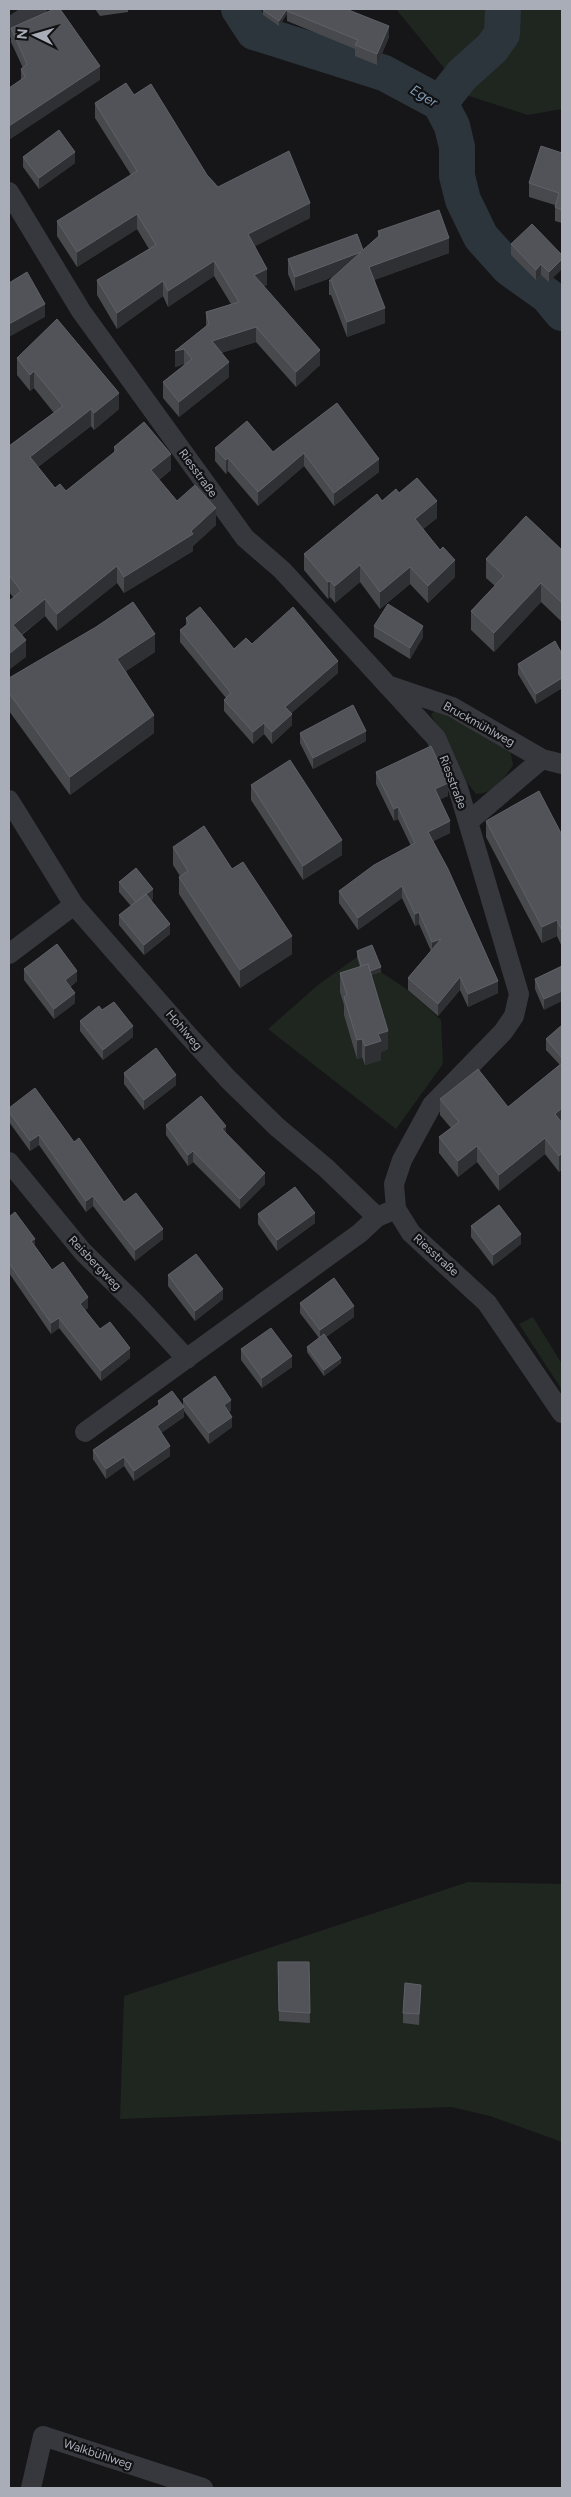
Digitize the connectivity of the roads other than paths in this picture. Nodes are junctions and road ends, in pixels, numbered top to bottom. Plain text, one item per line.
1 (37, 9) edge
2 (9, 28) edge
3 (9, 192) edge
4 (385, 684) junction
5 (542, 759) junction
6 (562, 764) edge
7 (9, 800) edge
8 (468, 822) junction
9 (74, 905) junction
10 (9, 954) edge
11 (9, 1162) edge
12 (396, 1209) junction
13 (377, 1217) junction
14 (186, 1359) junction
15 (562, 1413) edge
16 (85, 1432) dead end
17 (31, 2488) edge
18 (203, 2488) edge

1 - 2 street
3 - 4 street, Riesstraße
4 - 5 street, Bruckmühlweg
4 - 8 street, Riesstraße
5 - 6 street, Bruckmühlweg
5 - 8 street
7 - 9 street, Hohlweg
8 - 12 street, Riesstraße
9 - 10 street
9 - 13 street, Hohlweg
11 - 14 street, Reisbergweg
12 - 13 street
12 - 15 street, Riesstraße
13 - 14 street
14 - 16 street
17 - 18 street, Walkbühlweg

